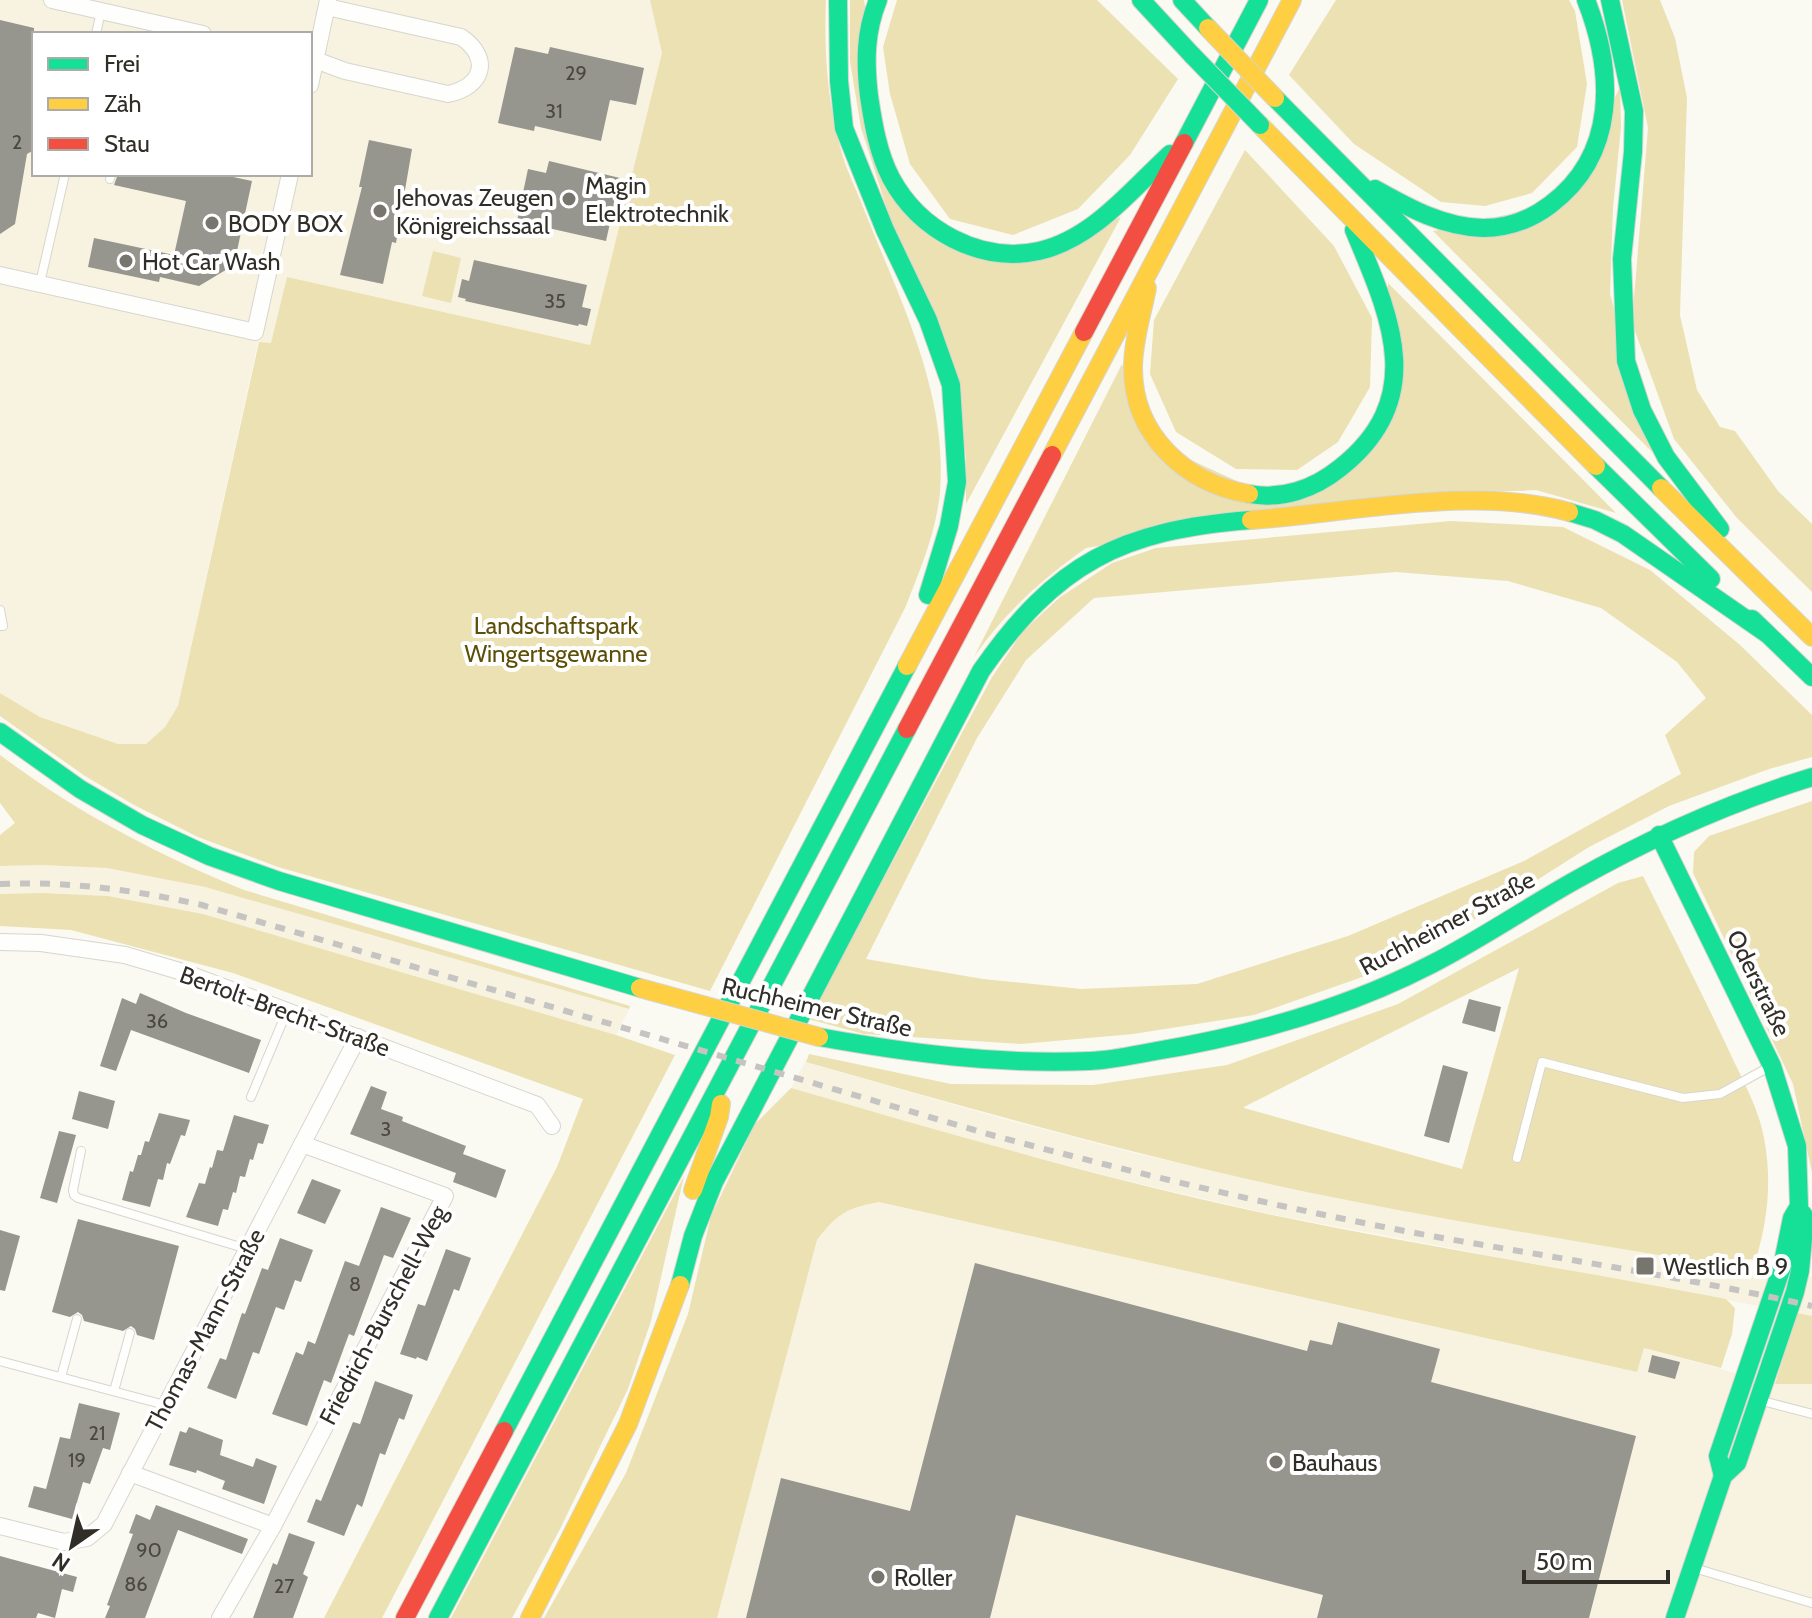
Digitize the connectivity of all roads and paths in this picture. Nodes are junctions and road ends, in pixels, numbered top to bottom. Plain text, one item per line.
1 (56, 0) edge
2 (838, 0) edge
3 (878, 0) edge
4 (1141, 0) edge
5 (1182, 0) edge
6 (1259, 0) edge
7 (1292, 0) edge
8 (1304, 0) edge
9 (1586, 0) edge
10 (1610, 0) edge
11 (328, 3) edge
12 (101, 11) junction
13 (1278, 26) junction
14 (144, 28) edge
15 (96, 32) edge
16 (183, 32) edge
17 (313, 58) edge
18 (1183, 143) junction
19 (64, 176) edge
20 (290, 176) edge
21 (1350, 176) junction
22 (1348, 216) junction
23 (1152, 263) junction
24 (0, 275) edge
25 (33, 282) junction
26 (1744, 572) junction
27 (0, 610) edge
28 (0, 626) edge
29 (1766, 633) junction
30 (1812, 637) edge
31 (901, 675) junction
32 (1812, 677) edge
33 (0, 732) edge
34 (1812, 777) edge
35 (1659, 835) junction
36 (0, 942) edge
37 (287, 1011) junction
38 (358, 1037) junction
39 (1772, 1066) junction
40 (724, 1073) junction
41 (251, 1097) dead end
42 (552, 1126) dead end
43 (302, 1144) junction
44 (81, 1151) dead end
45 (1517, 1158) dead end
46 (1799, 1206) junction
47 (247, 1249) junction
48 (77, 1319) dead end
49 (662, 1331) junction
50 (130, 1333) dead end
51 (0, 1361) edge
52 (61, 1377) junction
53 (114, 1391) junction
54 (1758, 1400) junction
55 (165, 1405) junction
56 (1812, 1414) edge
57 (130, 1473) junction
58 (1723, 1476) junction
59 (0, 1526) edge
60 (273, 1526) junction
61 (1692, 1568) junction
62 (1812, 1603) edge
63 (529, 1613) edge
64 (1679, 1615) edge
65 (220, 1618) edge
66 (405, 1618) edge
67 (438, 1618) edge

1 - 12 street
2 - 31 main road
3 - 18 main road
4 - 22 main road, bridge
5 - 21 main road, bridge
6 - 18 main road
7 - 13 main road
8 - 13 main road
9 - 21 main road
10 - 26 main road
11 - 17 street
11 - 17 street
12 - 14 street
12 - 15 lane
13 - 23 main road
14 - 16 street
18 - 31 main road
19 - 25 lane
20 - 25 street
21 - 26 main road
22 - 23 main road
22 - 29 main road
23 - 40 main road
24 - 25 street
26 - 30 main road
27 - 28 lane
29 - 32 main road
29 - 49 main road
31 - 66 main road
33 - 35 main road, Ruchheimer Straße, bridge
34 - 35 main road, Ruchheimer Straße
35 - 39 main road, Oderstraße
36 - 37 street, Bertolt-Brecht-Straße
37 - 38 street, Bertolt-Brecht-Straße
37 - 41 lane
38 - 42 street, Bertolt-Brecht-Straße
38 - 43 street, Thomas-Mann-Straße
39 - 45 lane
39 - 46 main road, Oderstraße
40 - 49 main road
40 - 67 main road
43 - 47 street, Thomas-Mann-Straße
43 - 60 street, Friedrich-Burschell-Weg
44 - 47 lane
46 - 54 main road, Oderstraße
46 - 58 main road, Oderstraße
47 - 55 street, Thomas-Mann-Straße
48 - 52 lane
49 - 63 main road
50 - 53 lane
51 - 52 lane
52 - 53 lane
53 - 55 lane
54 - 56 lane
54 - 58 main road, Oderstraße
55 - 57 street, Thomas-Mann-Straße
57 - 59 street, Thomas-Mann-Straße
57 - 60 street
58 - 61 main road, Oderstraße
60 - 65 street, Friedrich-Burschell-Weg
61 - 62 lane
61 - 64 main road, Oderstraße

